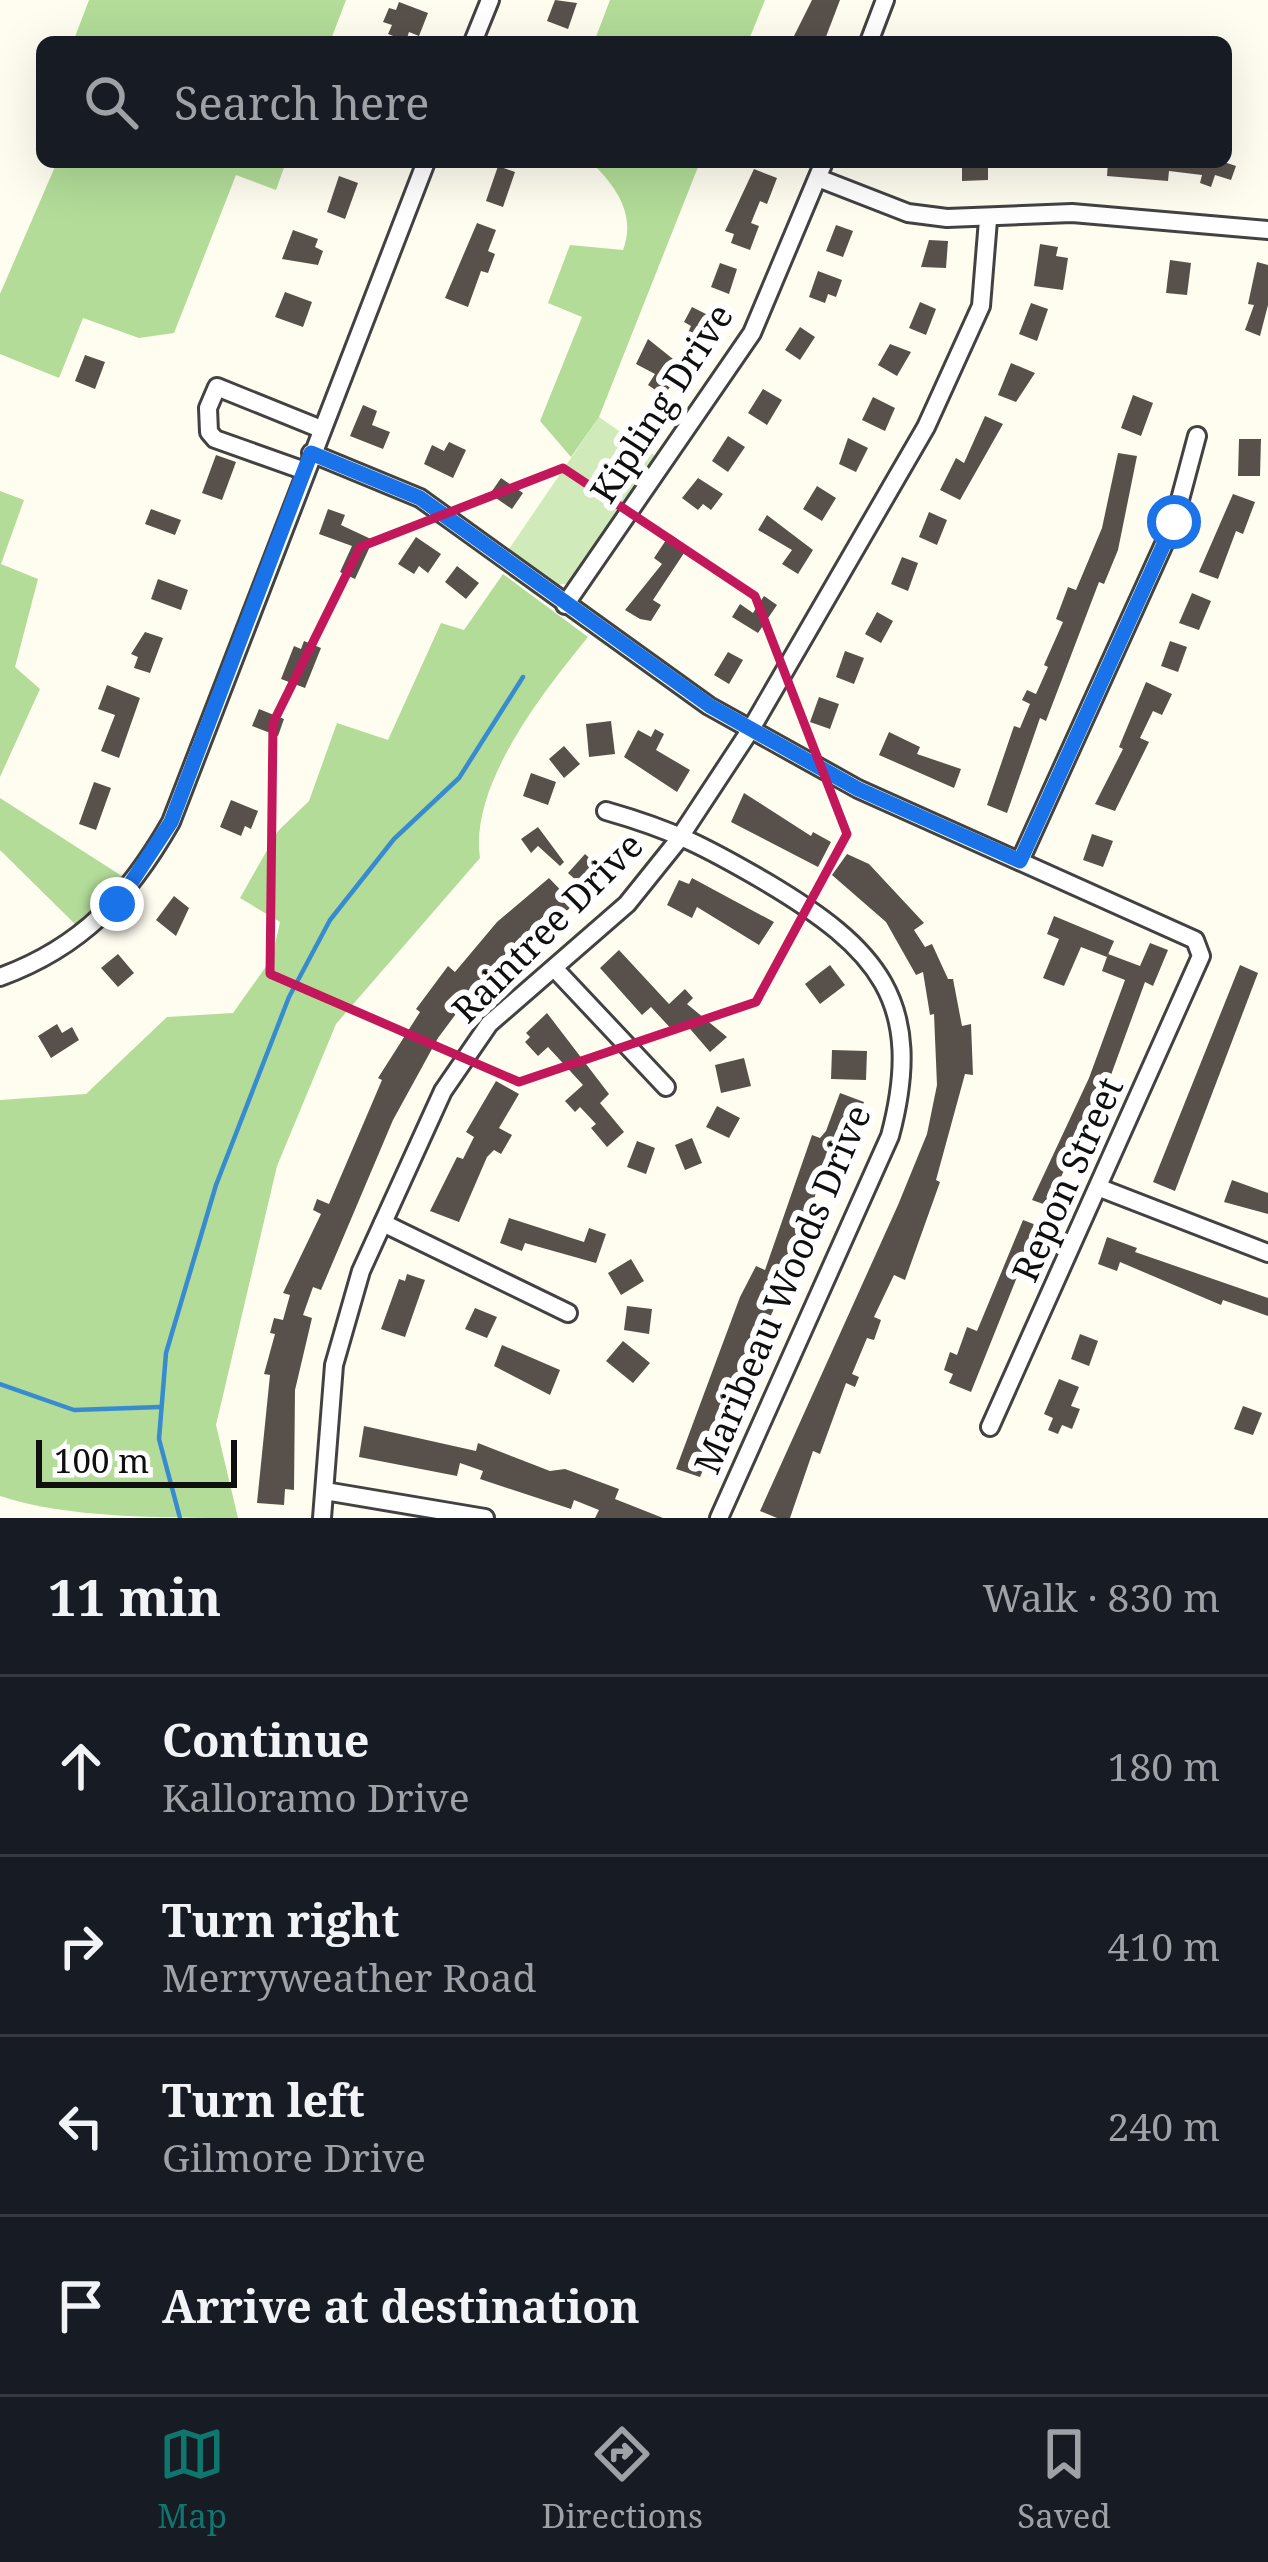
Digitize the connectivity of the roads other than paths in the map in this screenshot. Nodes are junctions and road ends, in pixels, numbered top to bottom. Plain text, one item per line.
1 (490, 0) edge
2 (885, 0) edge
3 (475, 36) edge
4 (871, 36) edge
5 (424, 168) edge
6 (821, 170) edge
7 (988, 220) junction
8 (1268, 230) edge
9 (321, 429) junction
10 (1197, 436) dead end
11 (308, 462) junction
12 (565, 605) junction
13 (751, 729) junction
14 (606, 811) dead end
15 (683, 833) junction
16 (1020, 861) junction
17 (554, 968) junction
18 (0, 976) edge
19 (666, 1087) dead end
20 (1100, 1189) junction
21 (382, 1223) junction
22 (1268, 1253) edge
23 (568, 1312) dead end
24 (991, 1427) dead end
25 (325, 1491) junction
26 (322, 1518) edge
27 (485, 1518) edge
28 (719, 1518) edge

1 - 3 street
2 - 4 street
5 - 9 street
6 - 7 street
6 - 12 street, Kipling Drive
7 - 8 street
7 - 13 street, Raintree Drive
9 - 11 street
9 - 11 street
10 - 16 street
11 - 12 street
11 - 18 street
12 - 13 street
13 - 15 street, Raintree Drive
13 - 16 street
14 - 15 street, Maribeau Woods Drive
15 - 17 street, Raintree Drive
15 - 28 street, Maribeau Woods Drive
16 - 20 street, Repon Street
17 - 19 street
17 - 21 street, Raintree Drive
20 - 22 street
20 - 24 street, Repon Street
21 - 23 street
21 - 25 street, Raintree Drive
25 - 26 street, Raintree Drive
25 - 27 street

